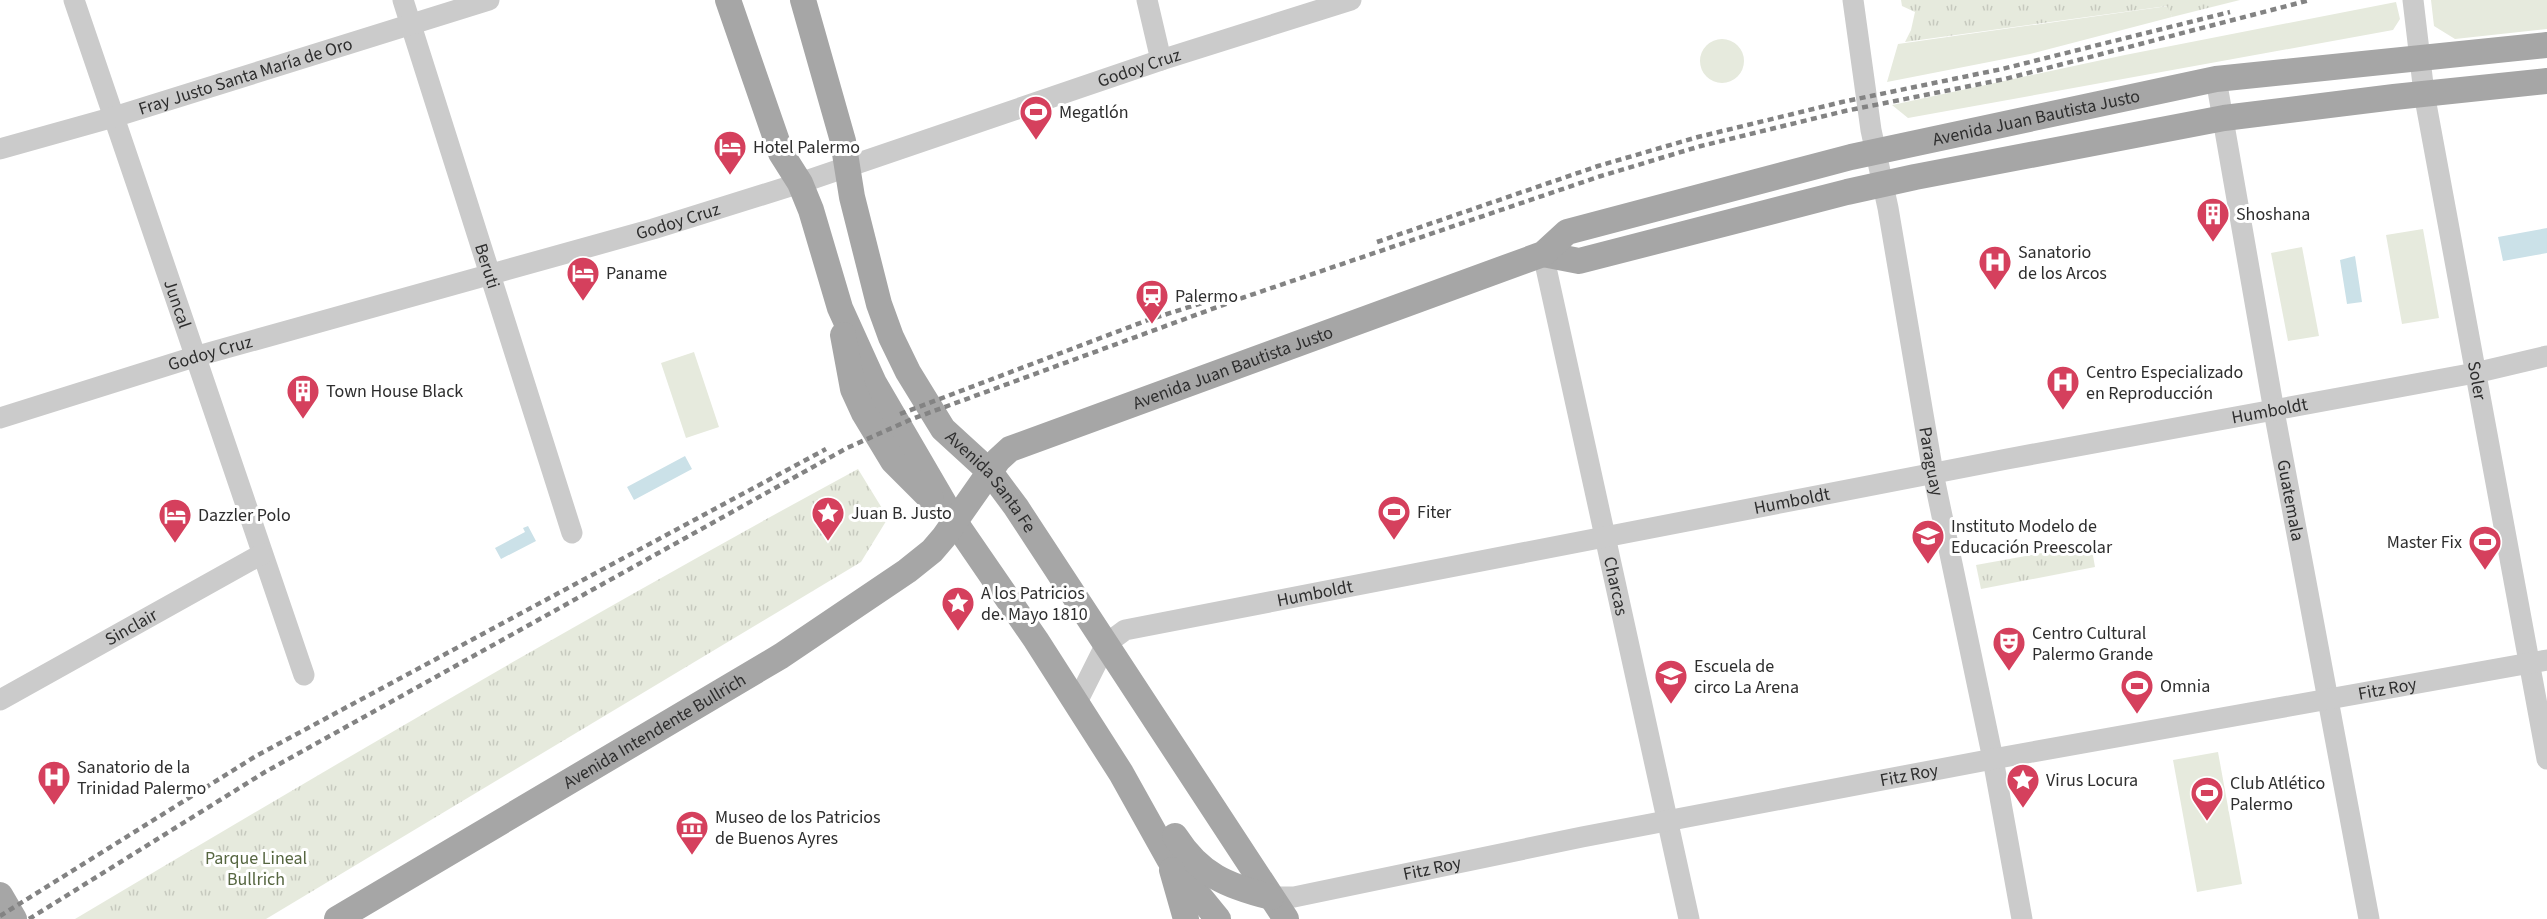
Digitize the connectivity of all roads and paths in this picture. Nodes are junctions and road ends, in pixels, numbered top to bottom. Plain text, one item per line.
1 (74, 0) edge
2 (403, 0) edge
3 (489, 0) edge
4 (728, 0) edge
5 (803, 0) edge
6 (1147, 0) edge
7 (1351, 0) edge
8 (1852, 0) edge
9 (2413, 0) edge
10 (411, 24) junction
11 (2547, 45) edge
12 (2421, 57) junction
13 (1161, 60) junction
14 (2216, 79) junction
15 (2547, 81) edge
16 (2424, 93) junction
17 (114, 117) junction
18 (2224, 118) junction
19 (0, 149) edge
20 (1875, 152) junction
21 (847, 166) junction
22 (800, 183) junction
23 (1882, 184) junction
24 (1543, 254) junction
25 (492, 275) junction
26 (194, 357) junction
27 (2547, 357) edge
28 (2475, 373) junction
29 (2274, 411) junction
30 (0, 418) edge
31 (990, 472) junction
32 (1933, 473) junction
33 (955, 522) junction
34 (572, 533) dead end
35 (1606, 536) junction
36 (262, 554) junction
37 (1106, 644) junction
38 (2539, 661) edge
39 (304, 675) dead end
40 (0, 700) edge
41 (2329, 700) junction
42 (1076, 704) junction
43 (1993, 759) junction
44 (2547, 759) edge
45 (1121, 773) junction
46 (1668, 821) junction
47 (1169, 859) junction
48 (0, 895) edge
49 (1271, 897) junction
50 (14, 919) edge
51 (337, 919) edge
52 (1186, 919) edge
53 (1218, 919) edge
54 (1286, 919) edge
55 (1689, 919) edge
56 (2022, 919) edge
57 (2369, 919) edge

1 - 17 street, Juncal
2 - 10 street, Beruti
3 - 10 street, Fray Justo Santa María de Oro
4 - 22 main road
5 - 21 main road, Avenida Santa Fe
6 - 13 street
7 - 13 street, Godoy Cruz
8 - 20 street, Paraguay
9 - 12 street, Soler
10 - 17 street, Fray Justo Santa María de Oro
10 - 25 street, Beruti
11 - 12 main road, Avenida Juan Bautista Justo
12 - 14 main road, Avenida Juan Bautista Justo
12 - 16 street, Soler
13 - 21 street, Godoy Cruz
14 - 18 street, Guatemala
14 - 20 main road, Avenida Juan Bautista Justo
15 - 16 main road, Avenida Juan Bautista Justo
16 - 18 main road, Avenida Juan Bautista Justo
16 - 28 street, Soler
17 - 19 street, Fray Justo Santa María de Oro
17 - 26 street, Juncal
18 - 23 main road, Avenida Juan Bautista Justo
18 - 29 street, Guatemala
20 - 23 street, Paraguay
20 - 24 main road, Avenida Juan Bautista Justo
21 - 22 street, Godoy Cruz
21 - 31 main road, Avenida Santa Fe
22 - 25 street, Godoy Cruz
22 - 33 main road
23 - 24 main road, Avenida Juan Bautista Justo
23 - 32 street, Paraguay
24 - 31 main road, Avenida Juan Bautista Justo
24 - 35 street, Charcas
25 - 26 street, Godoy Cruz
25 - 34 street, Beruti
26 - 30 street, Godoy Cruz
26 - 36 street, Juncal
27 - 28 street, Humboldt
28 - 29 street, Humboldt
28 - 38 street, Soler
29 - 32 street, Humboldt
29 - 41 street, Guatemala
31 - 33 main road, Avenida Juan Bautista Justo
31 - 37 main road, Avenida Santa Fe
32 - 35 street, Humboldt
32 - 43 street, Paraguay
33 - 42 main road
33 - 51 main road, Avenida Intendente Bullrich
35 - 37 street, Humboldt
35 - 46 street, Charcas
36 - 39 street, Juncal
36 - 40 street, Sinclair
37 - 42 street
37 - 49 main road, Avenida Santa Fe
38 - 41 street, Fitz Roy
38 - 44 street, Soler
41 - 43 street, Fitz Roy
41 - 57 street, Guatemala
42 - 45 main road
43 - 46 street, Fitz Roy
43 - 56 street, Paraguay
45 - 47 main road
45 - 49 main road
46 - 49 street, Fitz Roy
46 - 55 street, Charcas
47 - 52 main road
47 - 53 main road
48 - 50 main road
49 - 54 main road, Avenida Santa Fe

